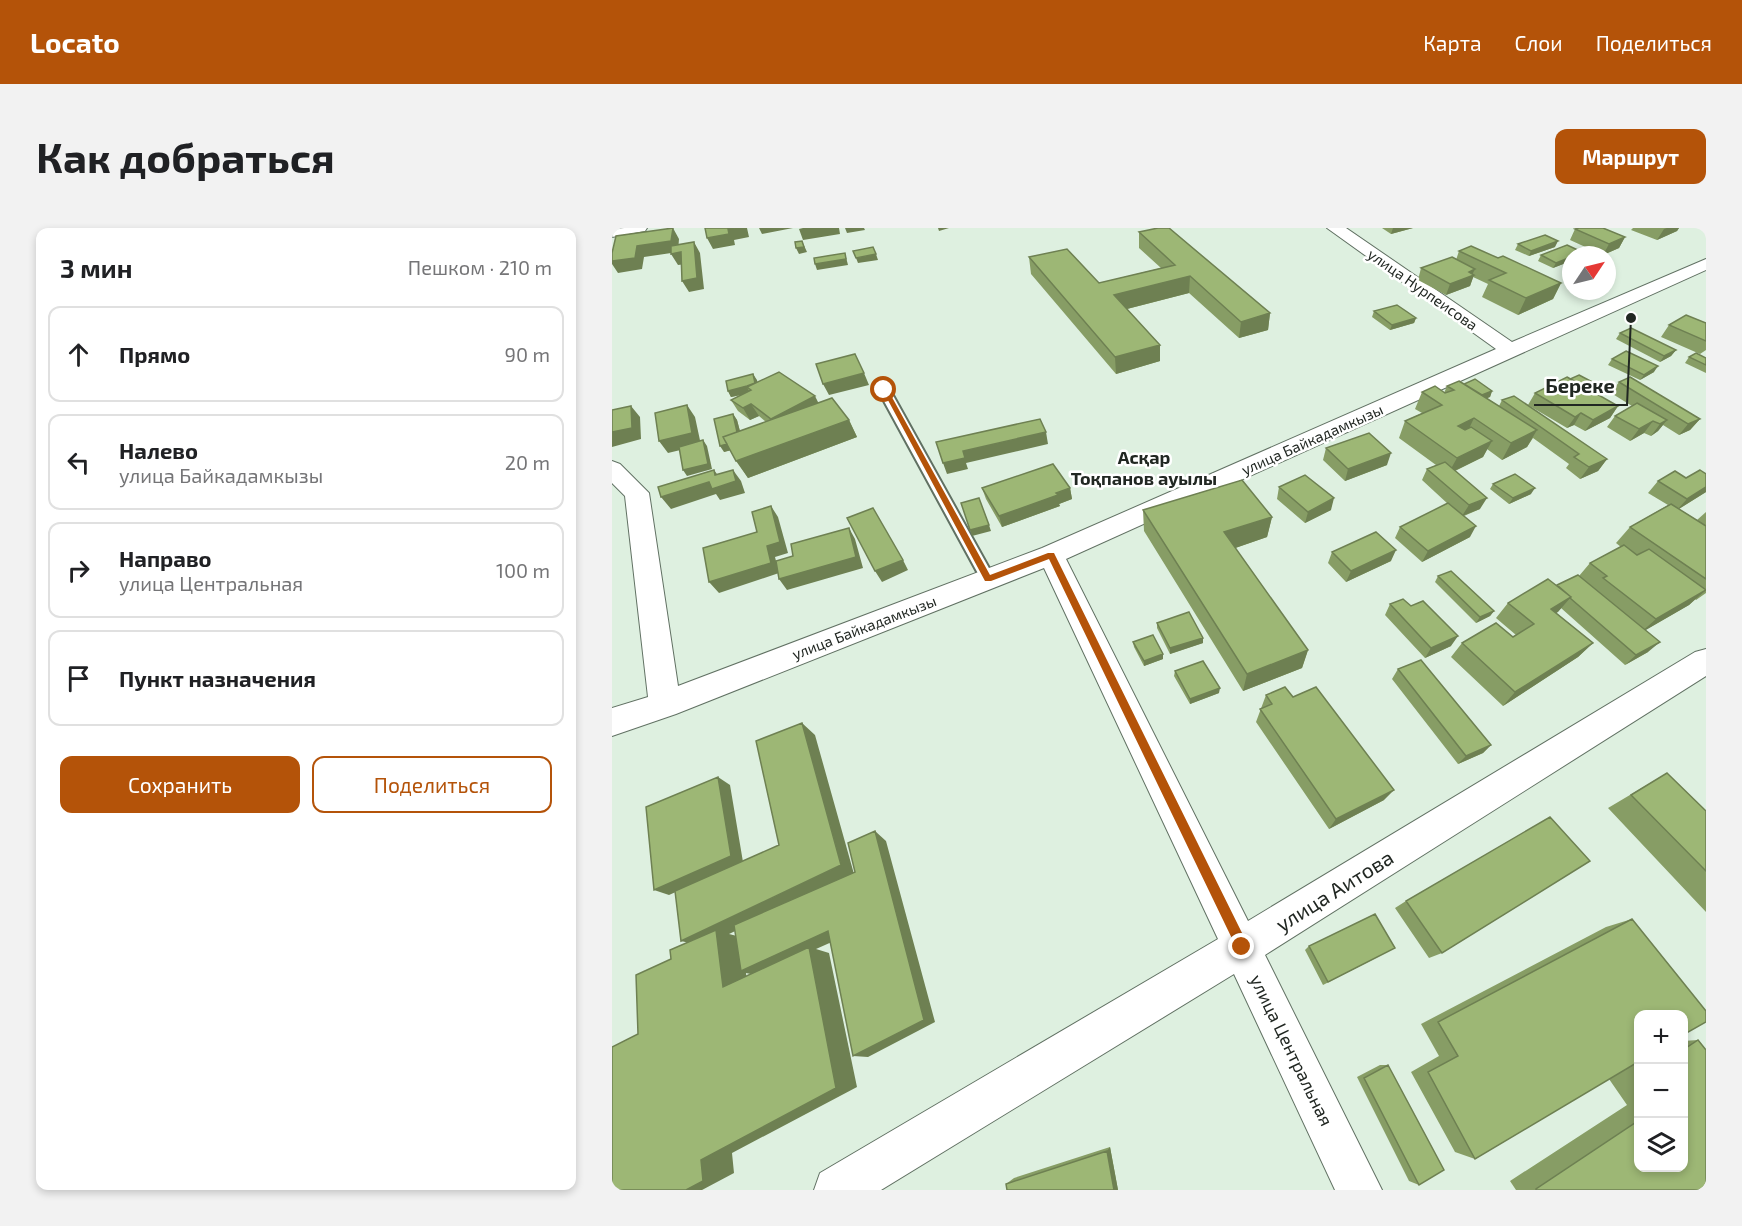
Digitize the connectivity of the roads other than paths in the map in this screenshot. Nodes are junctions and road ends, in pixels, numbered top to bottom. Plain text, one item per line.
1 (639, 228) edge
2 (1335, 228) edge
3 (612, 232) edge
4 (1706, 264) edge
5 (1510, 350) junction
6 (884, 390) dead end
7 (612, 469) edge
8 (1051, 555) junction
9 (988, 579) junction
10 (1706, 661) edge
11 (665, 705) junction
12 (612, 722) edge
13 (1242, 947) junction
14 (837, 1190) edge
15 (1359, 1190) edge

1 - 3 street
2 - 5 street, улица Нурпеисова
4 - 5 street, улица Байкадамкызы
5 - 8 street, улица Байкадамкызы
6 - 9 lane
7 - 11 street
8 - 9 street, улица Байкадамкызы
8 - 13 street, улица Центральная
9 - 11 street, улица Байкадамкызы
10 - 13 street, улица Аитова
11 - 12 street, улица Байкадамкызы
13 - 14 street, улица Аитова
13 - 15 street, улица Центральная

